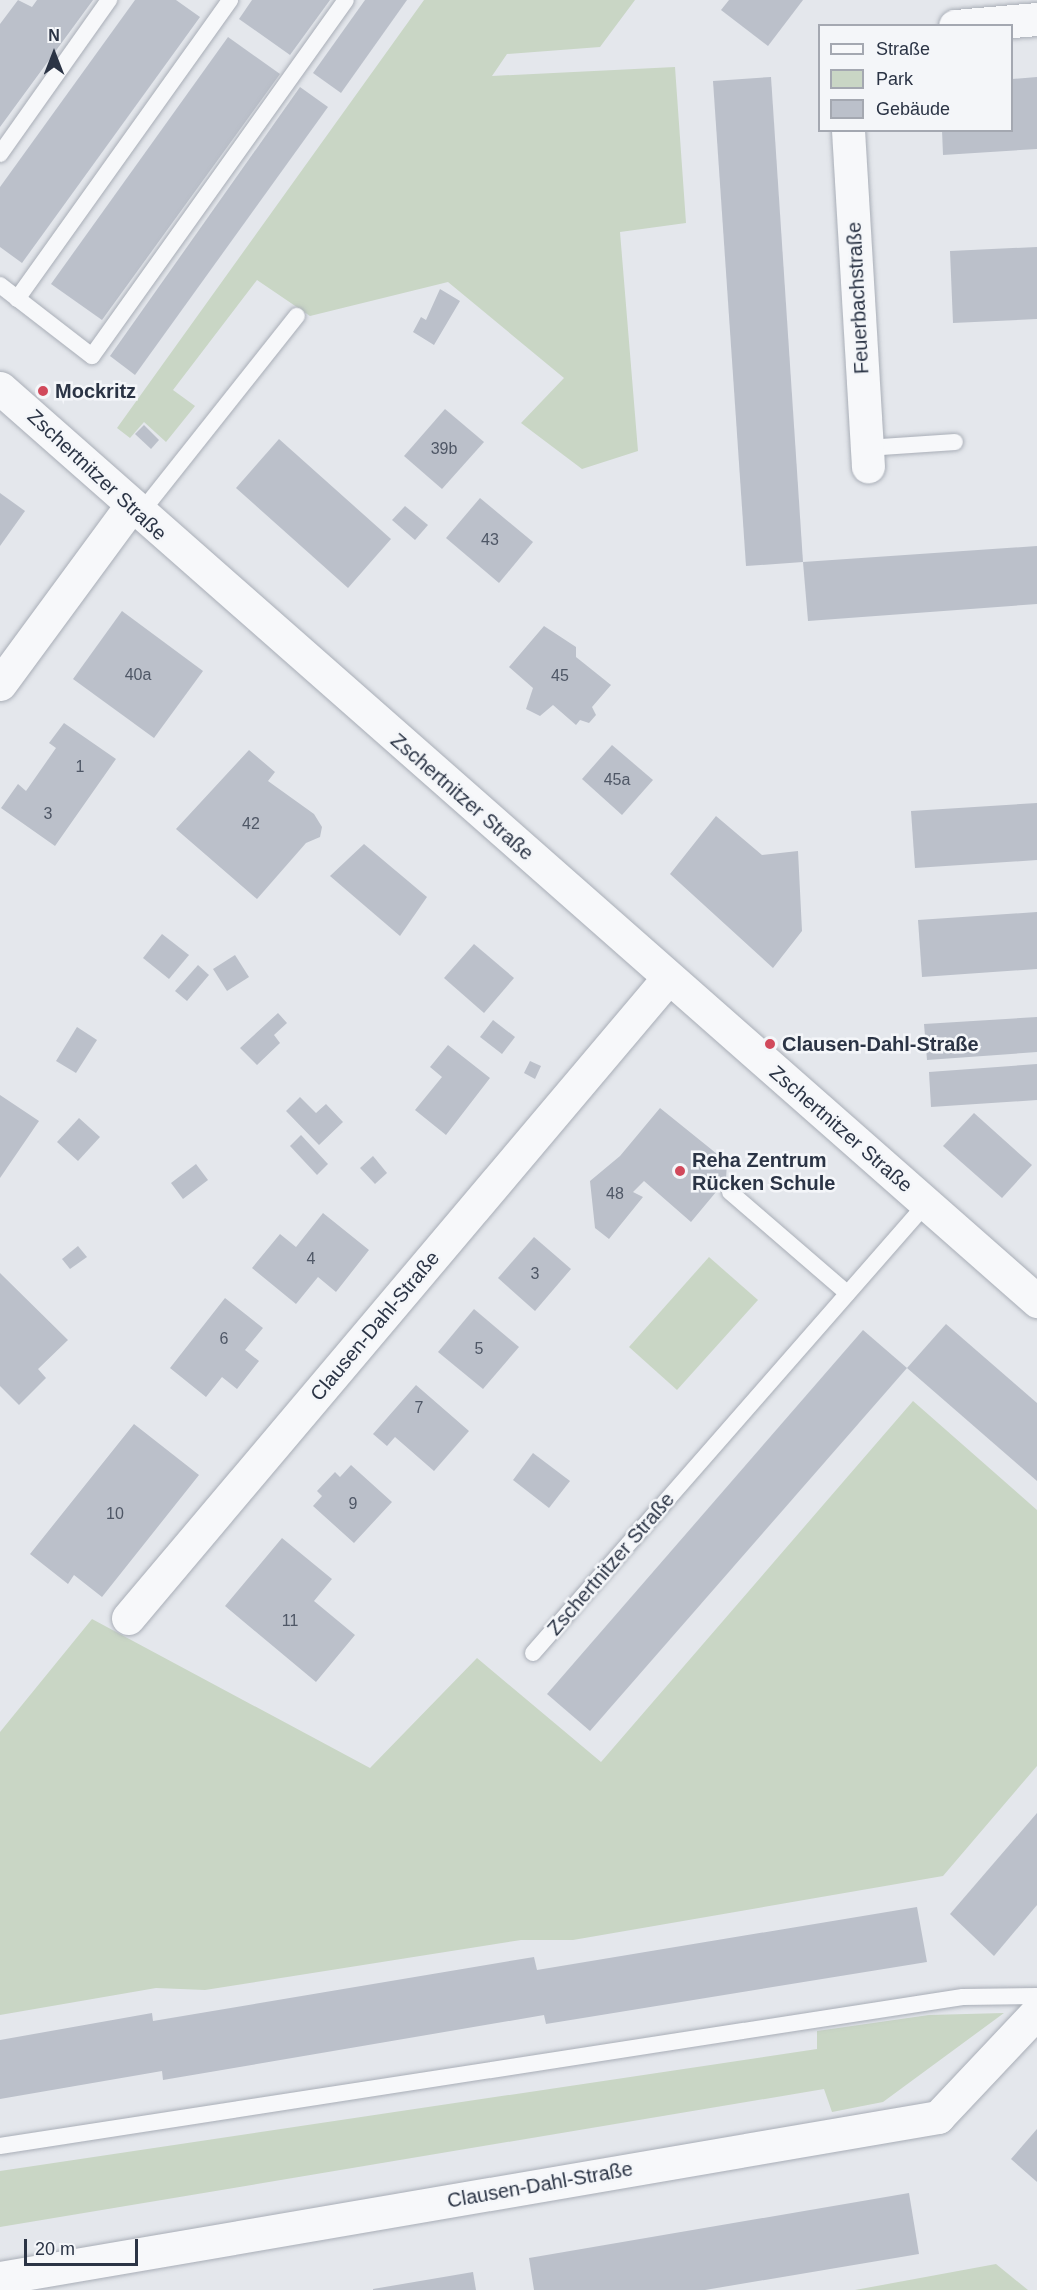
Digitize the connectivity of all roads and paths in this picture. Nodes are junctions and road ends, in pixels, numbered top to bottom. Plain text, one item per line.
1 (109, 0) edge
2 (230, 0) edge
3 (346, 0) edge
4 (942, 0) edge
5 (1037, 20) edge
6 (944, 24) edge
7 (982, 24) edge
8 (848, 132) edge
9 (0, 154) edge
10 (0, 285) edge
11 (17, 299) junction
12 (297, 316) dead end
13 (0, 388) edge
14 (955, 442) dead end
15 (868, 457) joint
16 (135, 511) junction
17 (0, 684) edge
18 (668, 978) junction
19 (730, 1192) dead end
20 (926, 1204) junction
21 (847, 1293) junction
22 (1037, 1301) edge
23 (128, 1618) dead end
24 (533, 1653) dead end
25 (1037, 1996) edge
26 (1037, 2012) edge
27 (0, 2146) edge
28 (0, 2278) edge

1 - 9 lane
2 - 11 lane
3 - 11 lane
4 - 6 street
5 - 7 street
8 - 15 street, Feuerbachstraße
10 - 11 lane
12 - 16 lane
13 - 16 street, Zschertnitzer Straße
14 - 15 lane
16 - 17 street
16 - 18 street, Zschertnitzer Straße
18 - 20 street, Zschertnitzer Straße
18 - 23 street, Clausen-Dahl-Straße
19 - 21 lane
20 - 21 lane, Zschertnitzer Straße
20 - 22 street, Zschertnitzer Straße
21 - 24 lane, Zschertnitzer Straße
25 - 27 lane
26 - 28 street, Clausen-Dahl-Straße

